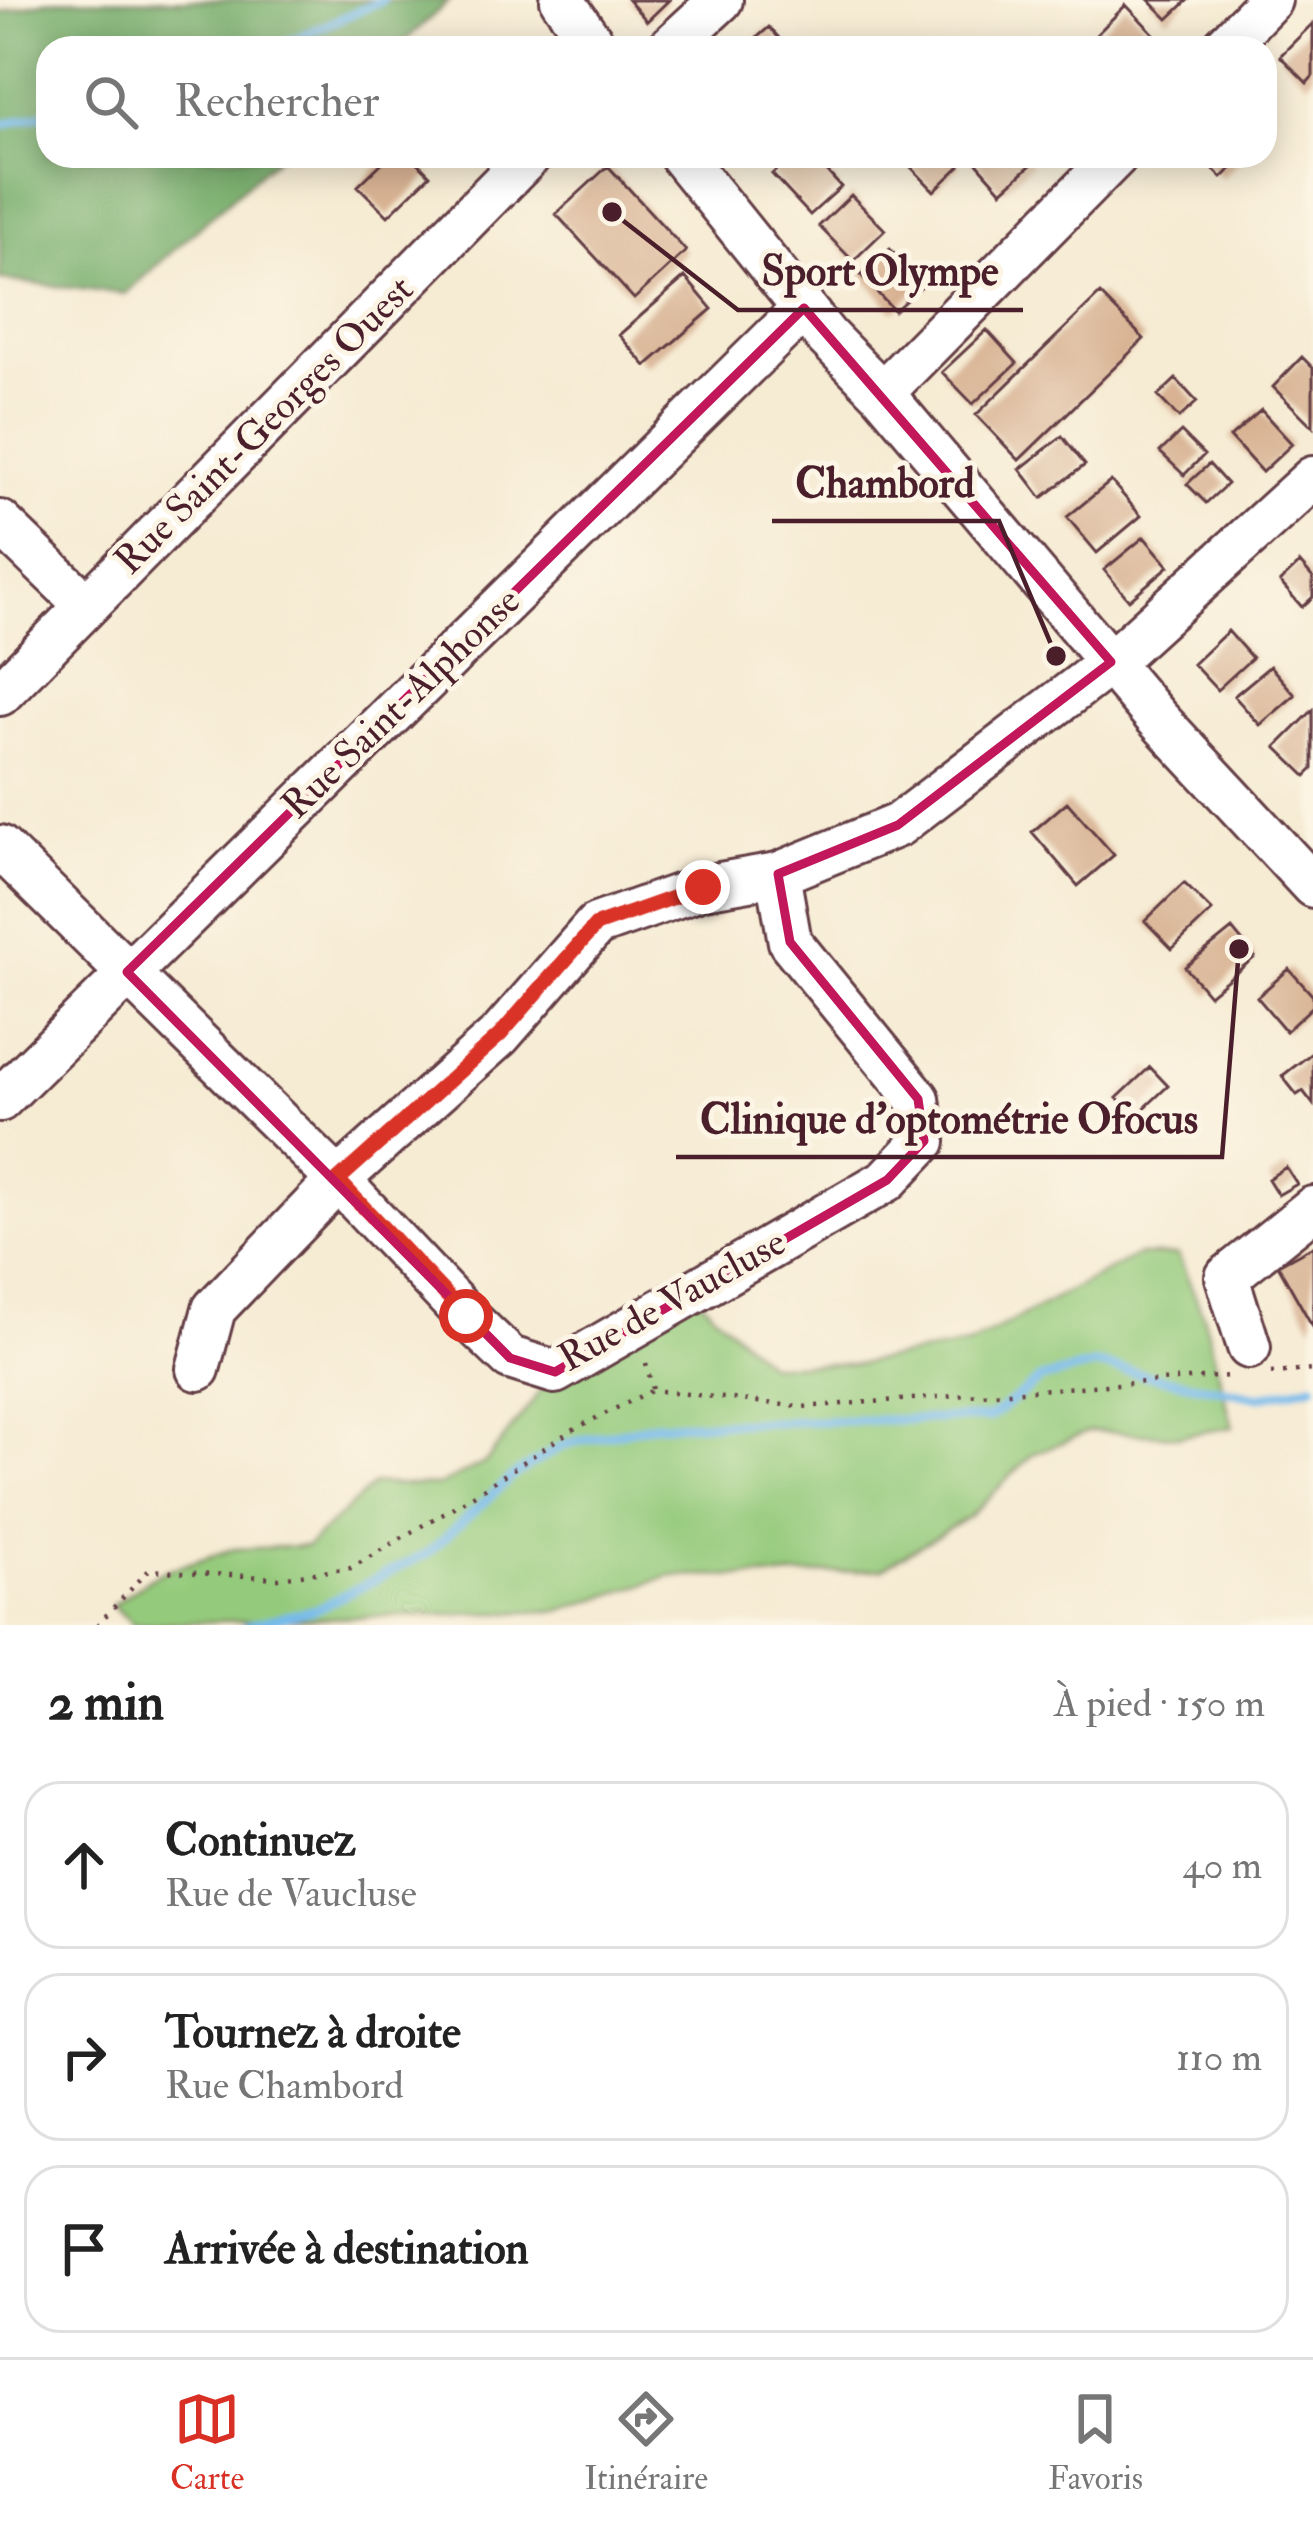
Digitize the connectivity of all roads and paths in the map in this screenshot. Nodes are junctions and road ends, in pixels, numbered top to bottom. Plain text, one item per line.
1 (562, 0) edge
2 (721, 0) edge
3 (1270, 0) edge
4 (588, 36) edge
5 (683, 36) edge
6 (1235, 36) edge
7 (518, 168) edge
8 (691, 168) edge
9 (1104, 168) edge
10 (804, 308) junction
11 (882, 393) junction
12 (1313, 478) edge
13 (0, 522) edge
14 (86, 605) junction
15 (1111, 662) junction
16 (0, 694) edge
17 (0, 847) edge
18 (778, 874) junction
19 (1313, 886) edge
20 (127, 972) junction
21 (0, 1100) edge
22 (338, 1180) junction
23 (1313, 1208) edge
24 (636, 1325) junction
25 (1255, 1365) junction
26 (198, 1370) dead end
27 (1313, 1370) edge
28 (653, 1390) junction
29 (97, 1625) edge

1 - 4 street
2 - 5 street
3 - 6 street
7 - 14 street, Rue Saint-Georges Ouest
8 - 10 street
9 - 11 street
10 - 11 street
10 - 20 street, Rue Saint-Alphonse
11 - 15 street
12 - 15 street
13 - 14 street
14 - 16 street, Rue Saint-Georges Ouest
15 - 18 street
15 - 19 street
17 - 20 street, Rue de Vaucluse
18 - 22 street
18 - 24 street, Rue de Vaucluse
20 - 21 street, Rue Saint-Alphonse
20 - 22 street, Rue de Vaucluse
22 - 24 street, Rue de Vaucluse
22 - 26 street
23 - 25 street
24 - 28 path
25 - 27 path
25 - 28 path
28 - 29 path

